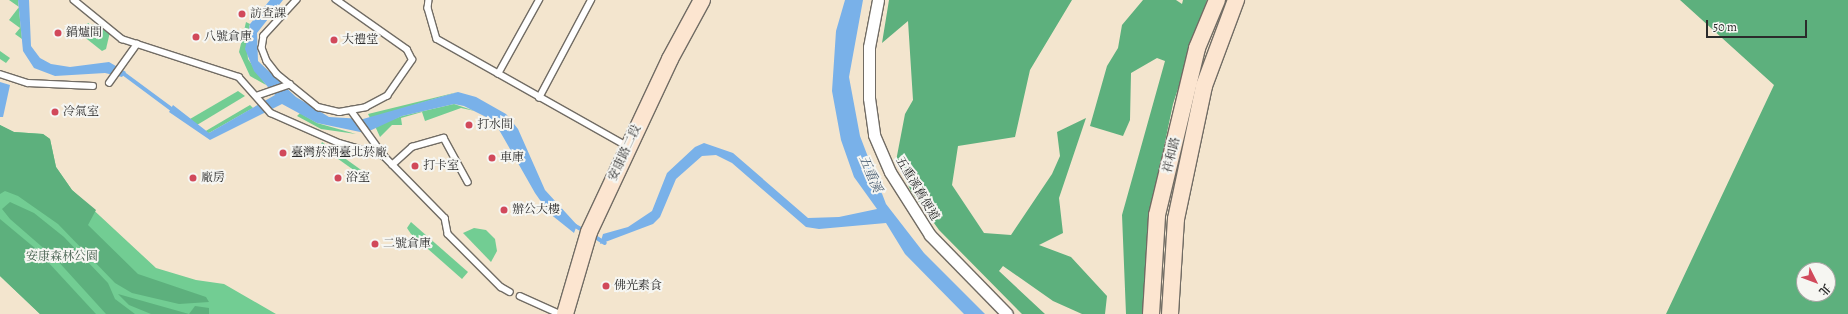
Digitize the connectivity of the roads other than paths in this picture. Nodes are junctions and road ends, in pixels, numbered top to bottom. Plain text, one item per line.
1 (74, 0) edge
2 (297, 0) edge
3 (336, 0) edge
4 (429, 0) edge
5 (539, 0) edge
6 (591, 0) edge
7 (702, 0) edge
8 (878, 0) edge
9 (1217, 0) edge
10 (1236, 0) edge
11 (137, 44) junction
12 (0, 74) edge
13 (498, 74) junction
14 (109, 83) dead end
15 (287, 85) junction
16 (93, 86) dead end
17 (539, 98) junction
18 (258, 99) junction
19 (351, 110) junction
20 (628, 146) junction
21 (384, 156) junction
22 (392, 165) junction
23 (468, 182) dead end
24 (510, 292) dead end
25 (520, 296) dead end
26 (560, 314) edge
27 (565, 314) edge
28 (1008, 314) edge
29 (1151, 314) edge
30 (1170, 314) edge

1 - 11 lane
2 - 15 lane
3 - 19 lane
4 - 13 lane
5 - 13 lane
6 - 17 lane
7 - 20 main road, 安康路二段
8 - 28 street, 五重溪舊便道
9 - 29 main road, 祥和路
10 - 30 main road, 祥和路
11 - 14 lane
11 - 18 lane
12 - 16 lane
13 - 17 lane
15 - 18 lane
15 - 19 lane
17 - 20 lane
18 - 21 lane
19 - 21 lane
20 - 27 main road, 安康路二段
21 - 22 lane
22 - 23 lane
22 - 24 lane
25 - 26 lane

